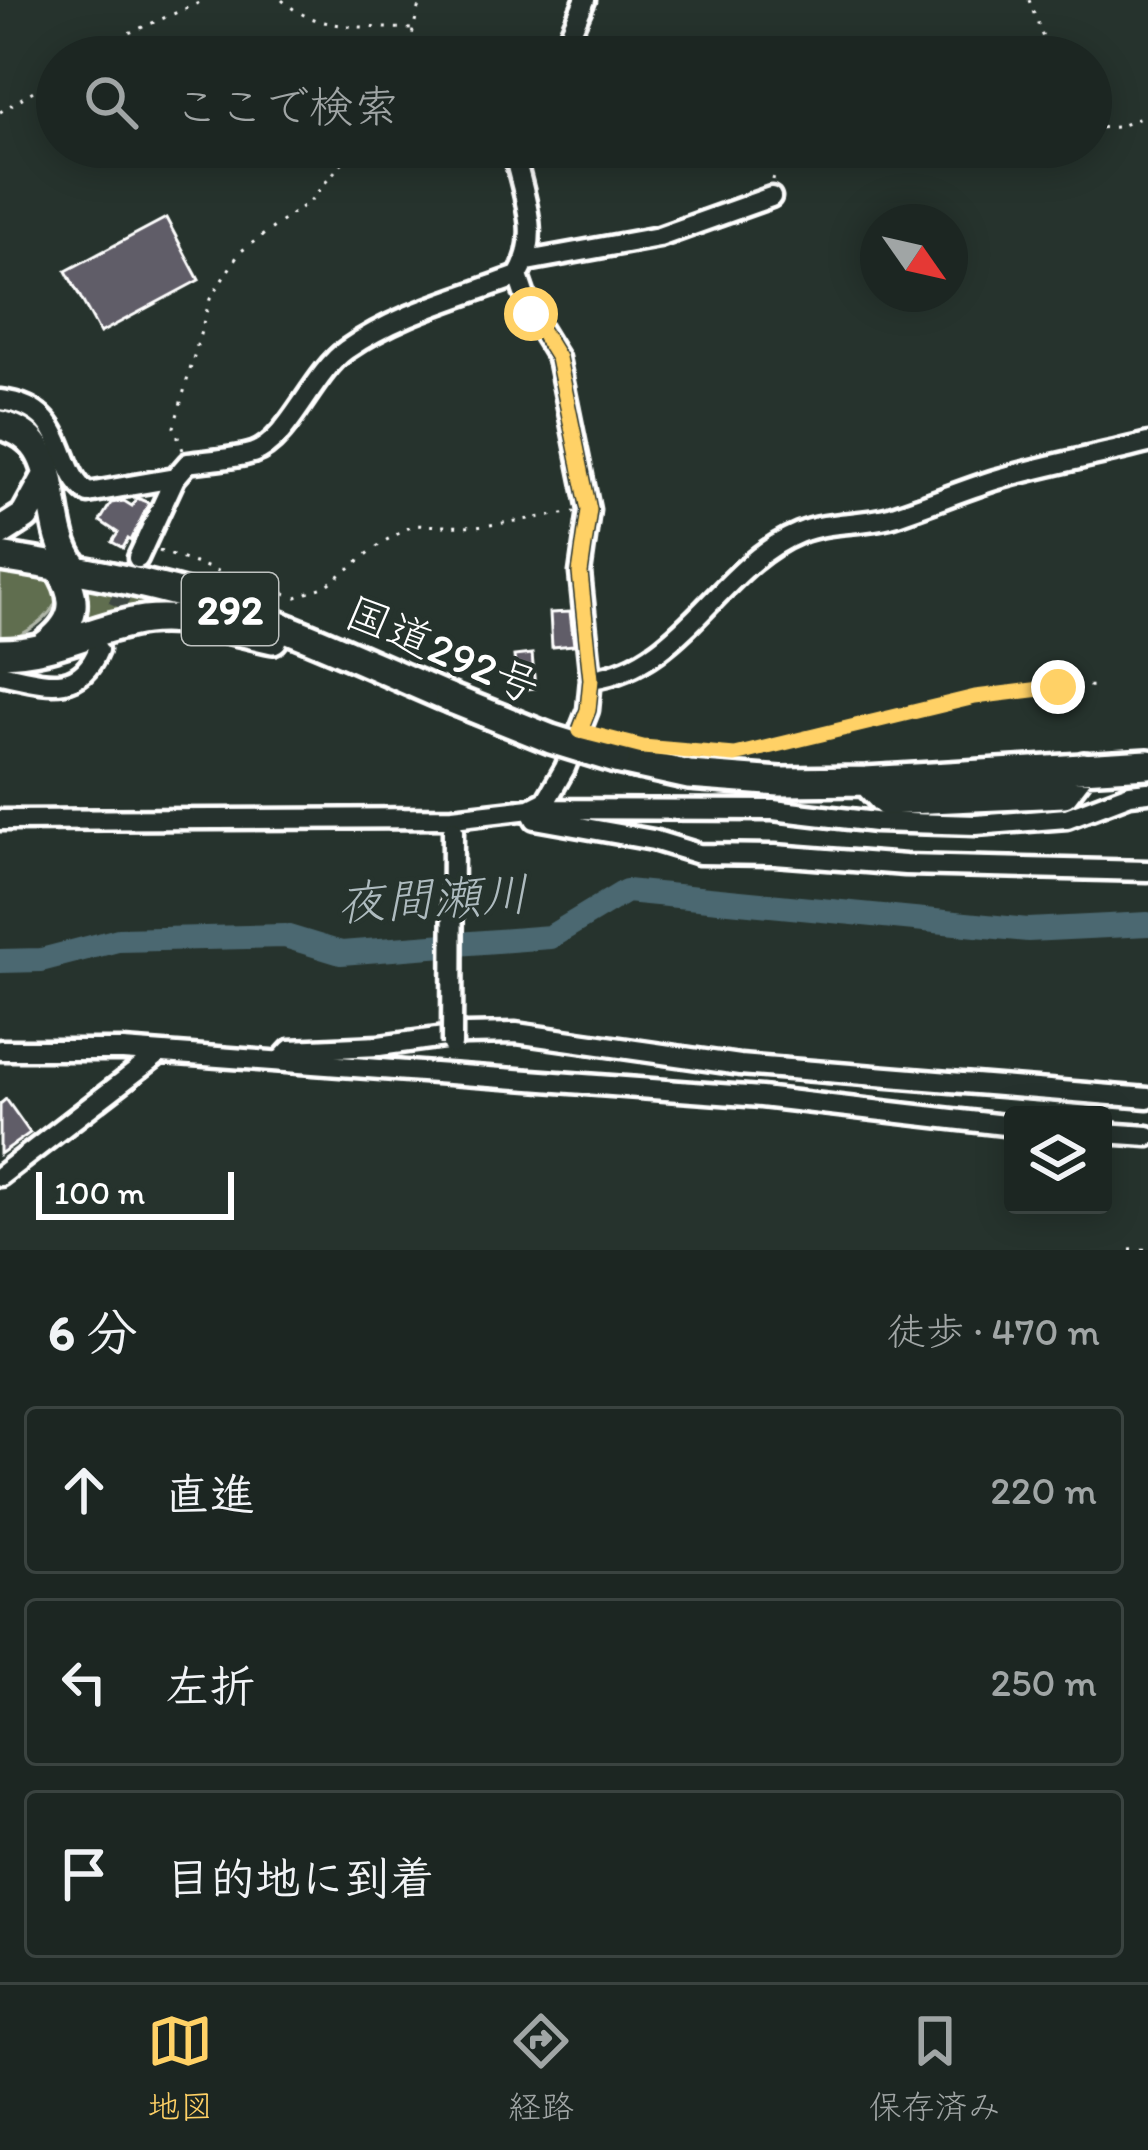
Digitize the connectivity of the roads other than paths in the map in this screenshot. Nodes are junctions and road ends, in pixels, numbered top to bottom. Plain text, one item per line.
1 (585, 0) edge
2 (569, 36) edge
3 (520, 168) edge
4 (771, 197) road end
5 (522, 269) junction
6 (0, 400) edge
7 (0, 425) edge
8 (1148, 443) edge
9 (49, 471) junction
10 (182, 471) junction
11 (0, 532) edge
12 (141, 552) tunnel mouth
13 (0, 557) edge
14 (66, 567) junction
15 (98, 650) tunnel mouth
16 (0, 653) edge
17 (34, 653) junction
18 (359, 659) junction
19 (0, 674) edge
20 (591, 679) junction
21 (1148, 764) edge
22 (1148, 792) edge
23 (530, 809) junction
24 (0, 820) edge
25 (453, 824) junction
26 (1148, 872) edge
27 (0, 1050) edge
28 (160, 1053) junction
29 (280, 1061) junction
30 (452, 1076) junction
31 (1148, 1098) edge
32 (1004, 1125) edge
33 (1112, 1134) edge
34 (1148, 1136) edge
35 (0, 1176) edge

1 - 2 street
3 - 5 street
4 - 5 street
5 - 10 street
5 - 20 street
6 - 10 street
7 - 9 highway
8 - 20 street
9 - 11 highway
9 - 14 highway
10 - 12 street
13 - 14 highway, 国道292号 / 292
14 - 17 highway
14 - 18 highway, 国道292号 / 292
15 - 19 street
16 - 17 highway
17 - 18 highway
18 - 21 highway, 国道292号 / 292, bridge
20 - 23 street
22 - 23 street
23 - 25 street
23 - 26 street
24 - 25 street
25 - 30 street, bridge
27 - 28 street
28 - 29 street
28 - 35 street
29 - 30 street
29 - 31 street
30 - 32 street
33 - 34 street

